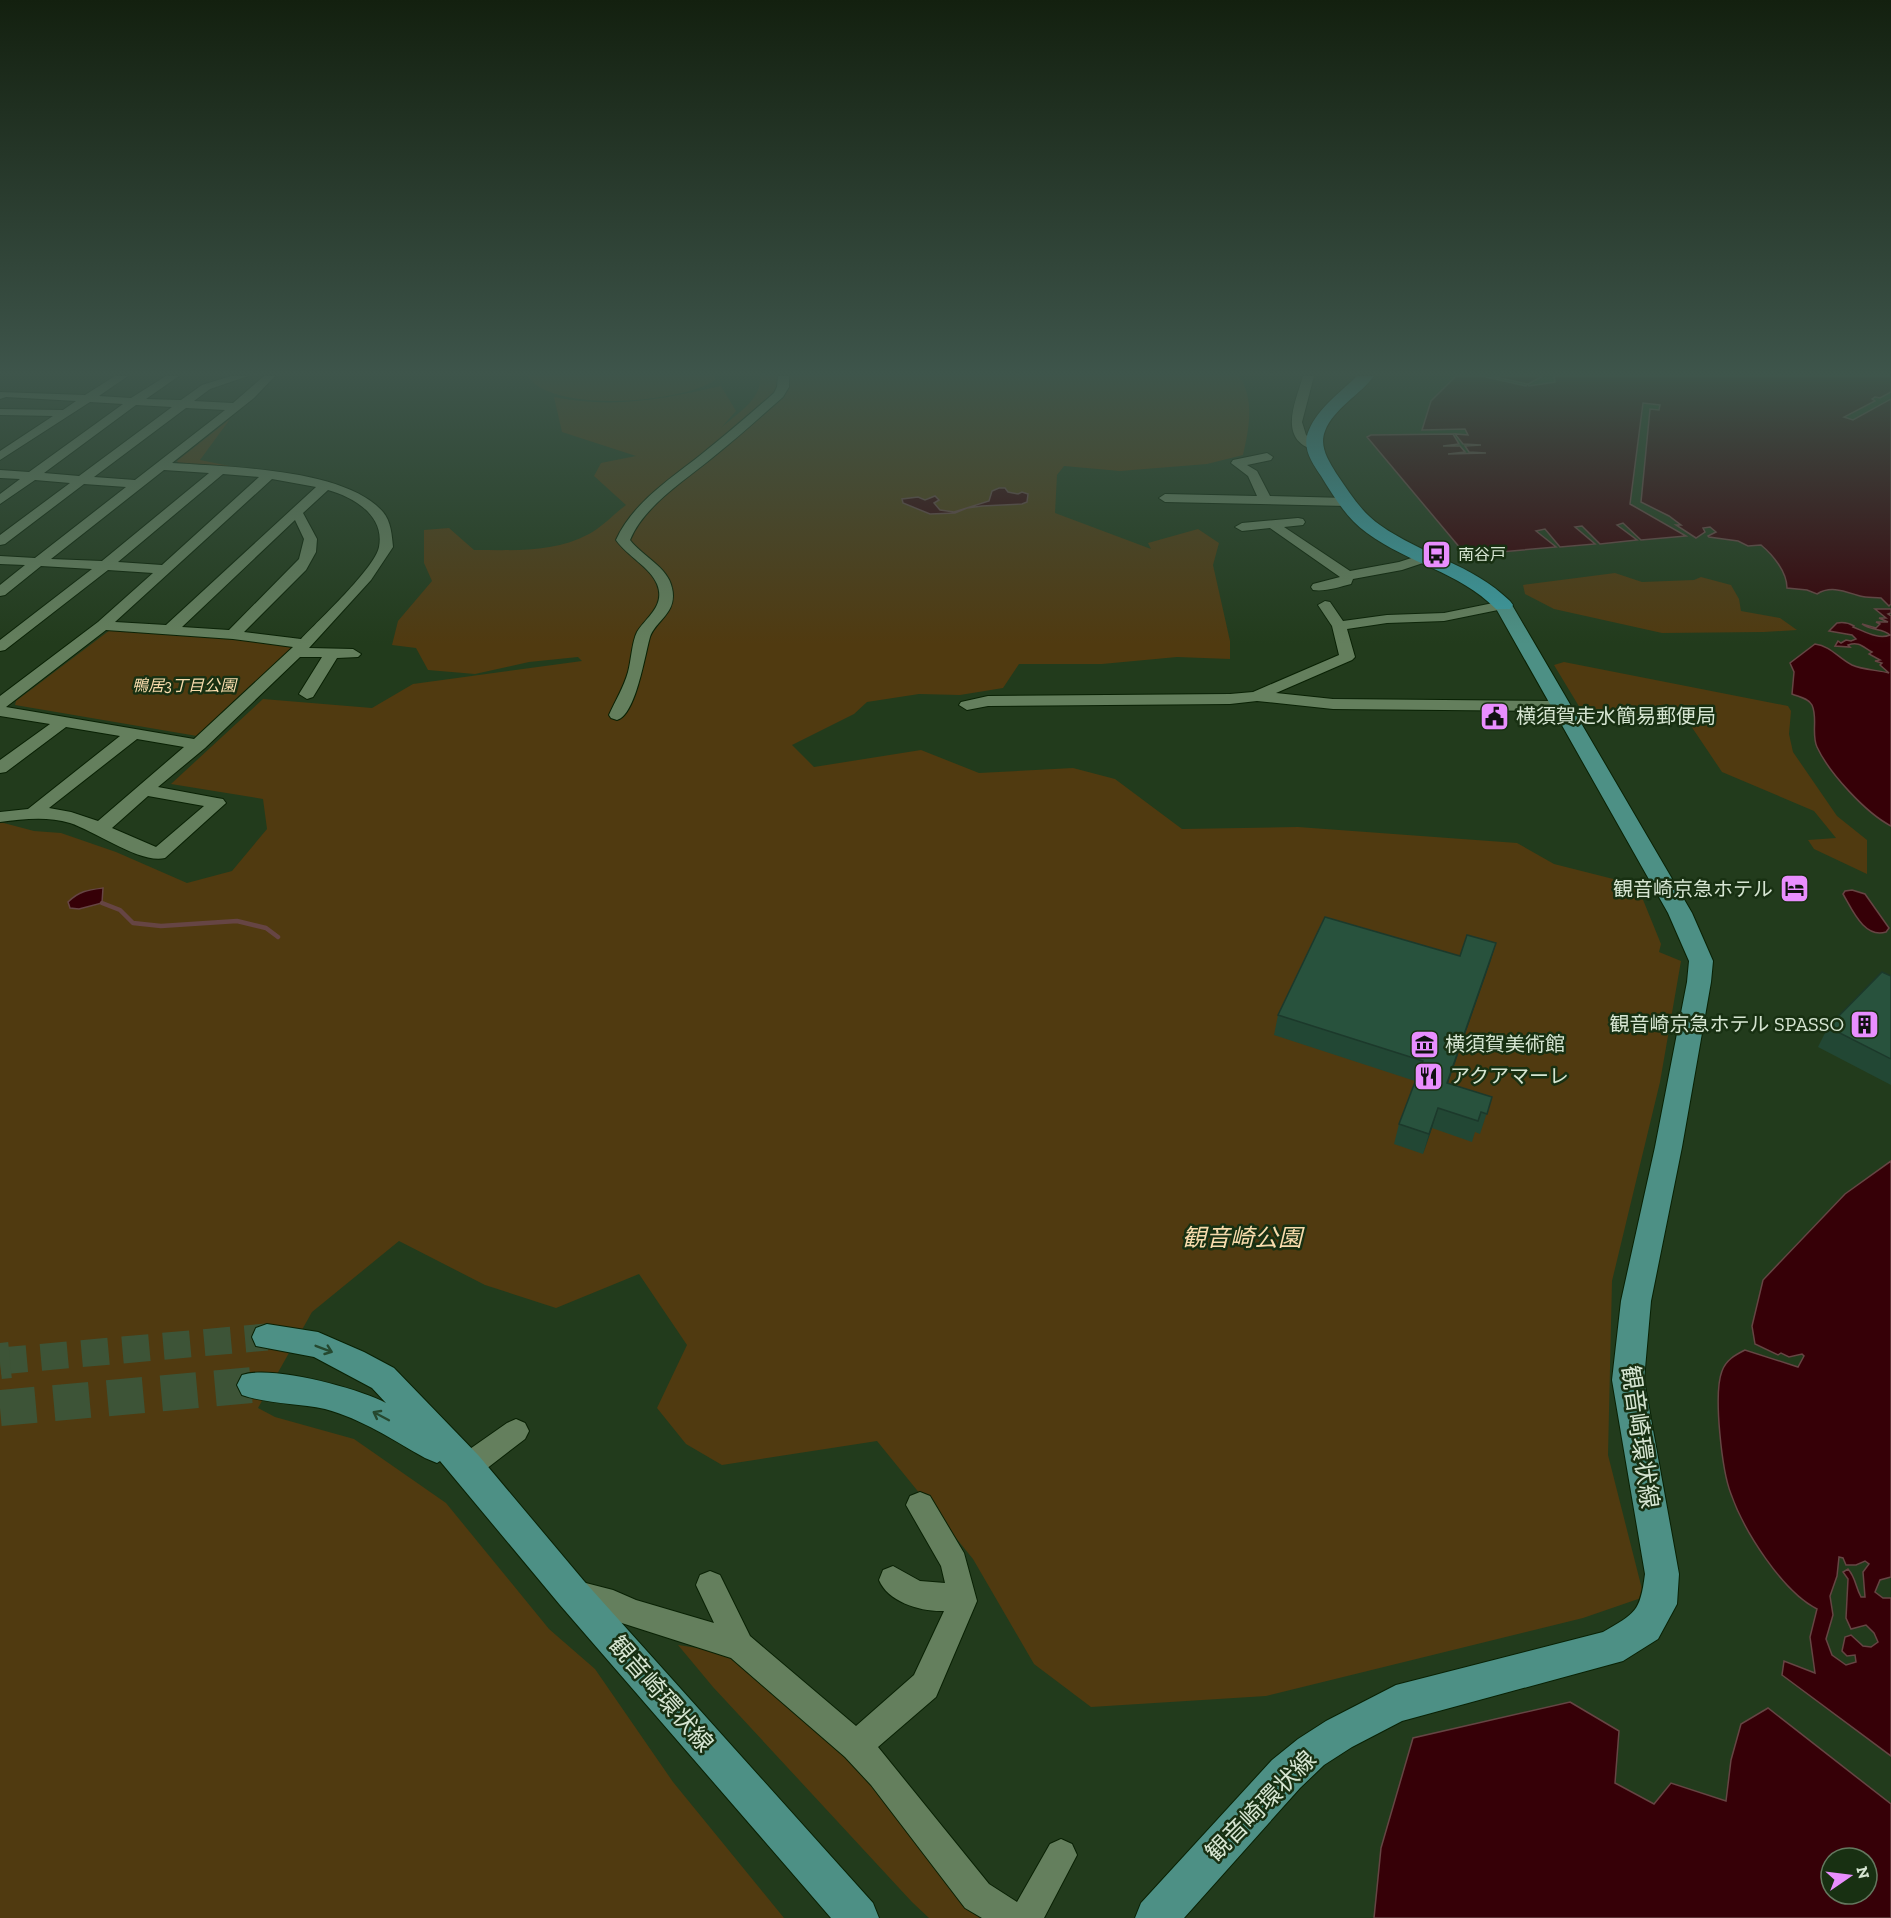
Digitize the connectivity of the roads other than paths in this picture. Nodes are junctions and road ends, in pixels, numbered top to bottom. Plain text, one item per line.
1 (48, 466) edge
2 (102, 466) edge
3 (162, 466) joint
4 (695, 466) edge
5 (1241, 466) edge
6 (1323, 466) edge
7 (219, 471) junction
8 (0, 474) edge
9 (269, 475) junction
10 (33, 477) junction
11 (83, 480) junction
12 (139, 484) junction
13 (327, 485) junction
14 (1187, 485) dead end
15 (1165, 498) dead end
16 (1190, 499) junction
17 (0, 500) edge
18 (1266, 501) junction
19 (1346, 502) junction
20 (297, 513) junction
21 (1298, 522) dead end
22 (1273, 524) junction
23 (1242, 527) dead end
24 (0, 541) edge
25 (1427, 557) junction
26 (0, 560) edge
27 (40, 562) junction
28 (105, 566) junction
29 (164, 570) junction
30 (1347, 576) junction
31 (1318, 587) dead end
32 (0, 592) edge
33 (1325, 605) dead end
34 (1503, 605) junction
35 (103, 625) junction
36 (1339, 626) junction
37 (170, 630) junction
38 (233, 635) junction
39 (0, 647) edge
40 (301, 648) junction
41 (332, 653) junction
42 (353, 654) dead end
43 (1312, 672) junction
44 (307, 694) dead end
45 (1257, 696) junction
46 (0, 704) edge
47 (1333, 704) junction
48 (967, 705) dead end
49 (1554, 706) dead end
50 (0, 711) edge
51 (617, 715) dead end
52 (63, 722) junction
53 (133, 734) junction
54 (199, 745) junction
55 (0, 768) edge
56 (145, 790) junction
57 (33, 813) junction
58 (0, 817) edge
59 (100, 830) junction
60 (267, 1337) tunnel mouth
61 (253, 1385) tunnel mouth
62 (516, 1431) dead end
63 (467, 1467) junction
64 (920, 1505) dead end
65 (893, 1580) dead end
66 (710, 1585) dead end
67 (572, 1593) junction
68 (962, 1596) junction
69 (740, 1646) junction
70 (856, 1746) junction
71 (1061, 1855) dead end
72 (858, 1918) edge
73 (1012, 1918) edge
74 (1026, 1918) edge
75 (1156, 1918) edge

1 - 10 street
2 - 11 street
3 - 7 street
3 - 12 street
4 - 51 street
5 - 18 street
6 - 19 highway
7 - 9 street
7 - 28 street
8 - 10 street
9 - 13 street
9 - 29 street
10 - 11 street
10 - 17 street
11 - 12 street
11 - 24 street
12 - 27 street
13 - 20 street
13 - 40 street
14 - 16 street
15 - 16 street
16 - 18 street
18 - 19 street
19 - 25 highway
20 - 37 street
20 - 38 street
21 - 22 street
22 - 23 street
22 - 30 street
25 - 30 street
25 - 34 highway
26 - 27 street
27 - 28 street
27 - 32 street
28 - 29 street
28 - 39 street
29 - 35 street
30 - 31 street
33 - 36 street
34 - 36 street
34 - 75 main road, 観音崎環状線
35 - 37 street
35 - 46 street
36 - 43 street
37 - 38 street
38 - 40 street
40 - 41 street
40 - 54 street
41 - 42 street
41 - 44 street
43 - 45 street
43 - 47 street
45 - 47 street
45 - 48 street
47 - 49 street
50 - 52 street
52 - 53 street
52 - 55 street
53 - 54 street
53 - 57 street
54 - 56 street
56 - 59 street
56 - 59 street
57 - 58 street
57 - 59 street
60 -> 63 main road, 観音崎環状線
63 -> 61 main road, 観音崎環状線
62 - 63 street
63 - 67 main road, 観音崎環状線
64 - 68 street
65 - 68 street
66 - 69 street
67 - 69 street
67 - 72 main road, 観音崎環状線
68 - 70 street
69 - 70 street
70 - 73 street
71 - 74 street

